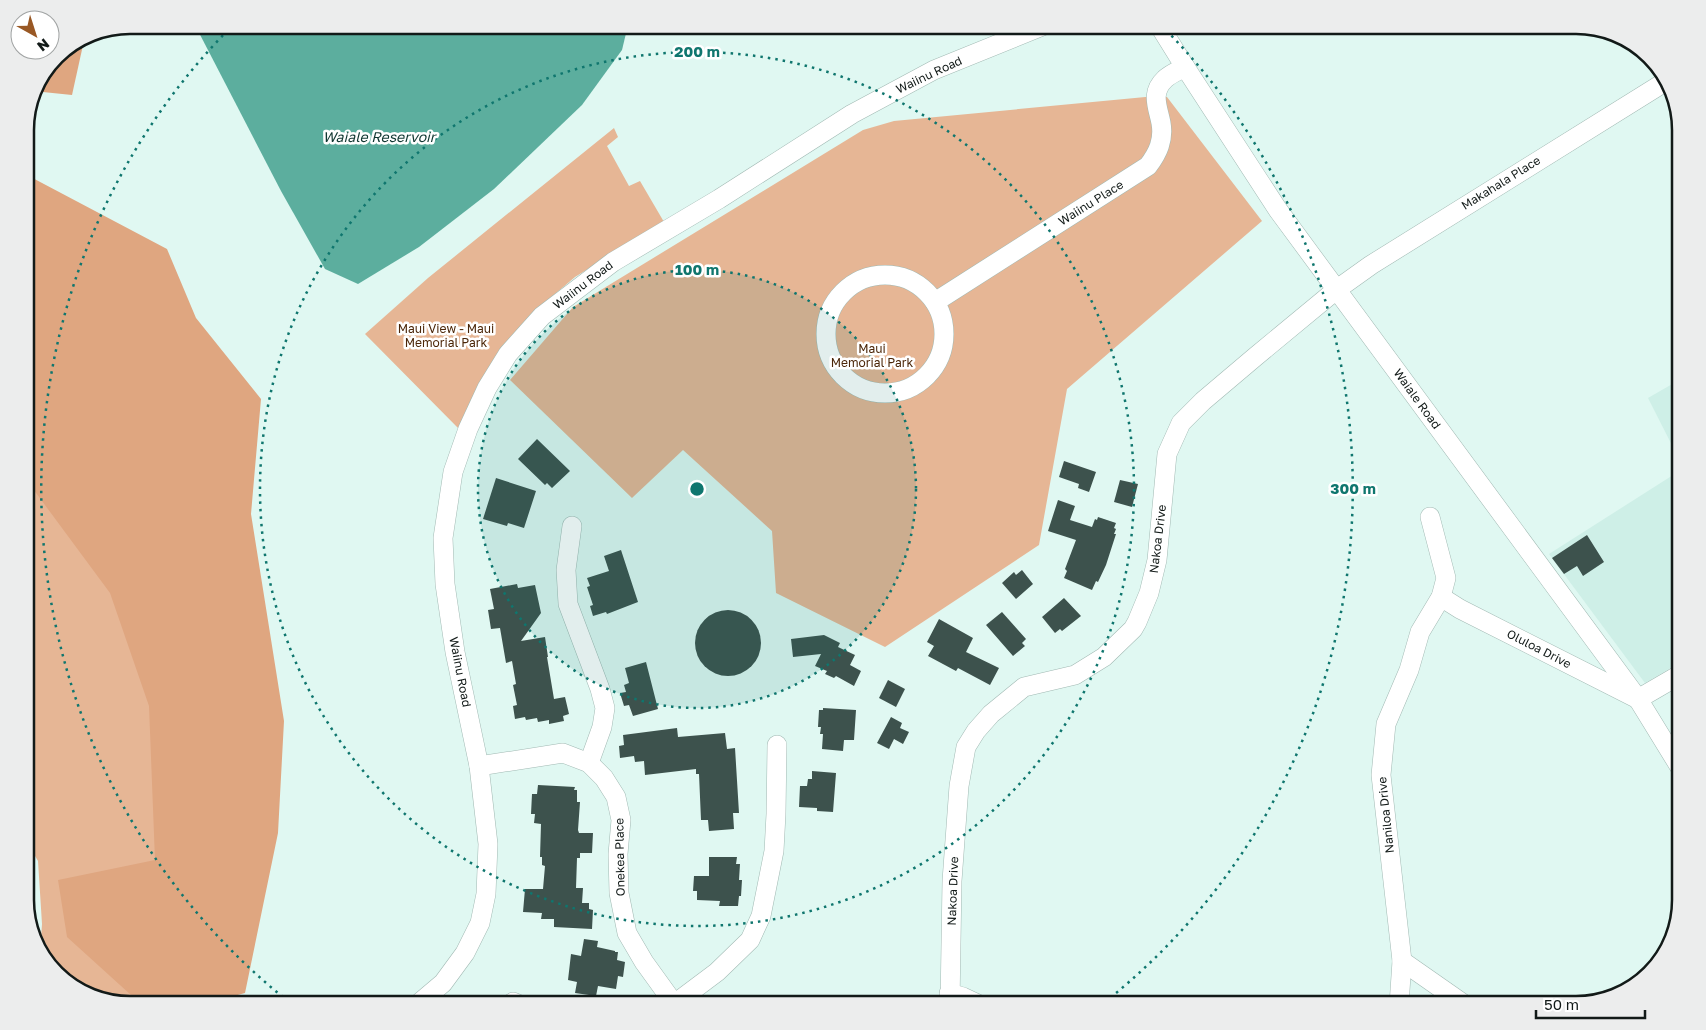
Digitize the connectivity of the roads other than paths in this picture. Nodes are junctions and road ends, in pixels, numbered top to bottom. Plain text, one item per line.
1 (1023, 34) edge
2 (1164, 34) edge
3 (1185, 68) junction
4 (1661, 85) edge
5 (1336, 290) junction
6 (935, 302) junction
7 (1430, 516) dead end
8 (572, 526) dead end
9 (1441, 597) junction
10 (1672, 679) edge
11 (1638, 699) junction
12 (777, 745) dead end
13 (1672, 754) edge
14 (589, 763) junction
15 (479, 766) junction
16 (1402, 961) junction
17 (428, 996) edge
18 (668, 996) edge
19 (686, 996) edge
20 (950, 996) edge
21 (1400, 996) edge
22 (1452, 996) edge

1 - 15 street, Waiinu Road
2 - 3 street, Waiale Road
3 - 5 street, Waiale Road
3 - 6 street, Waiinu Place
4 - 5 street, Makahala Place
5 - 11 street, Waiale Road
5 - 20 street, Nakoa Drive
6 - 6 street
7 - 9 street, Naniloa Drive
8 - 14 street
9 - 11 street, Oluloa Drive
9 - 16 street, Naniloa Drive
10 - 11 street
11 - 13 street, Waiale Road
12 - 19 street
14 - 15 street, Onekea Place
14 - 18 street, Onekea Place
15 - 17 street, Waiinu Road
16 - 21 street, Naniloa Drive
16 - 22 street

